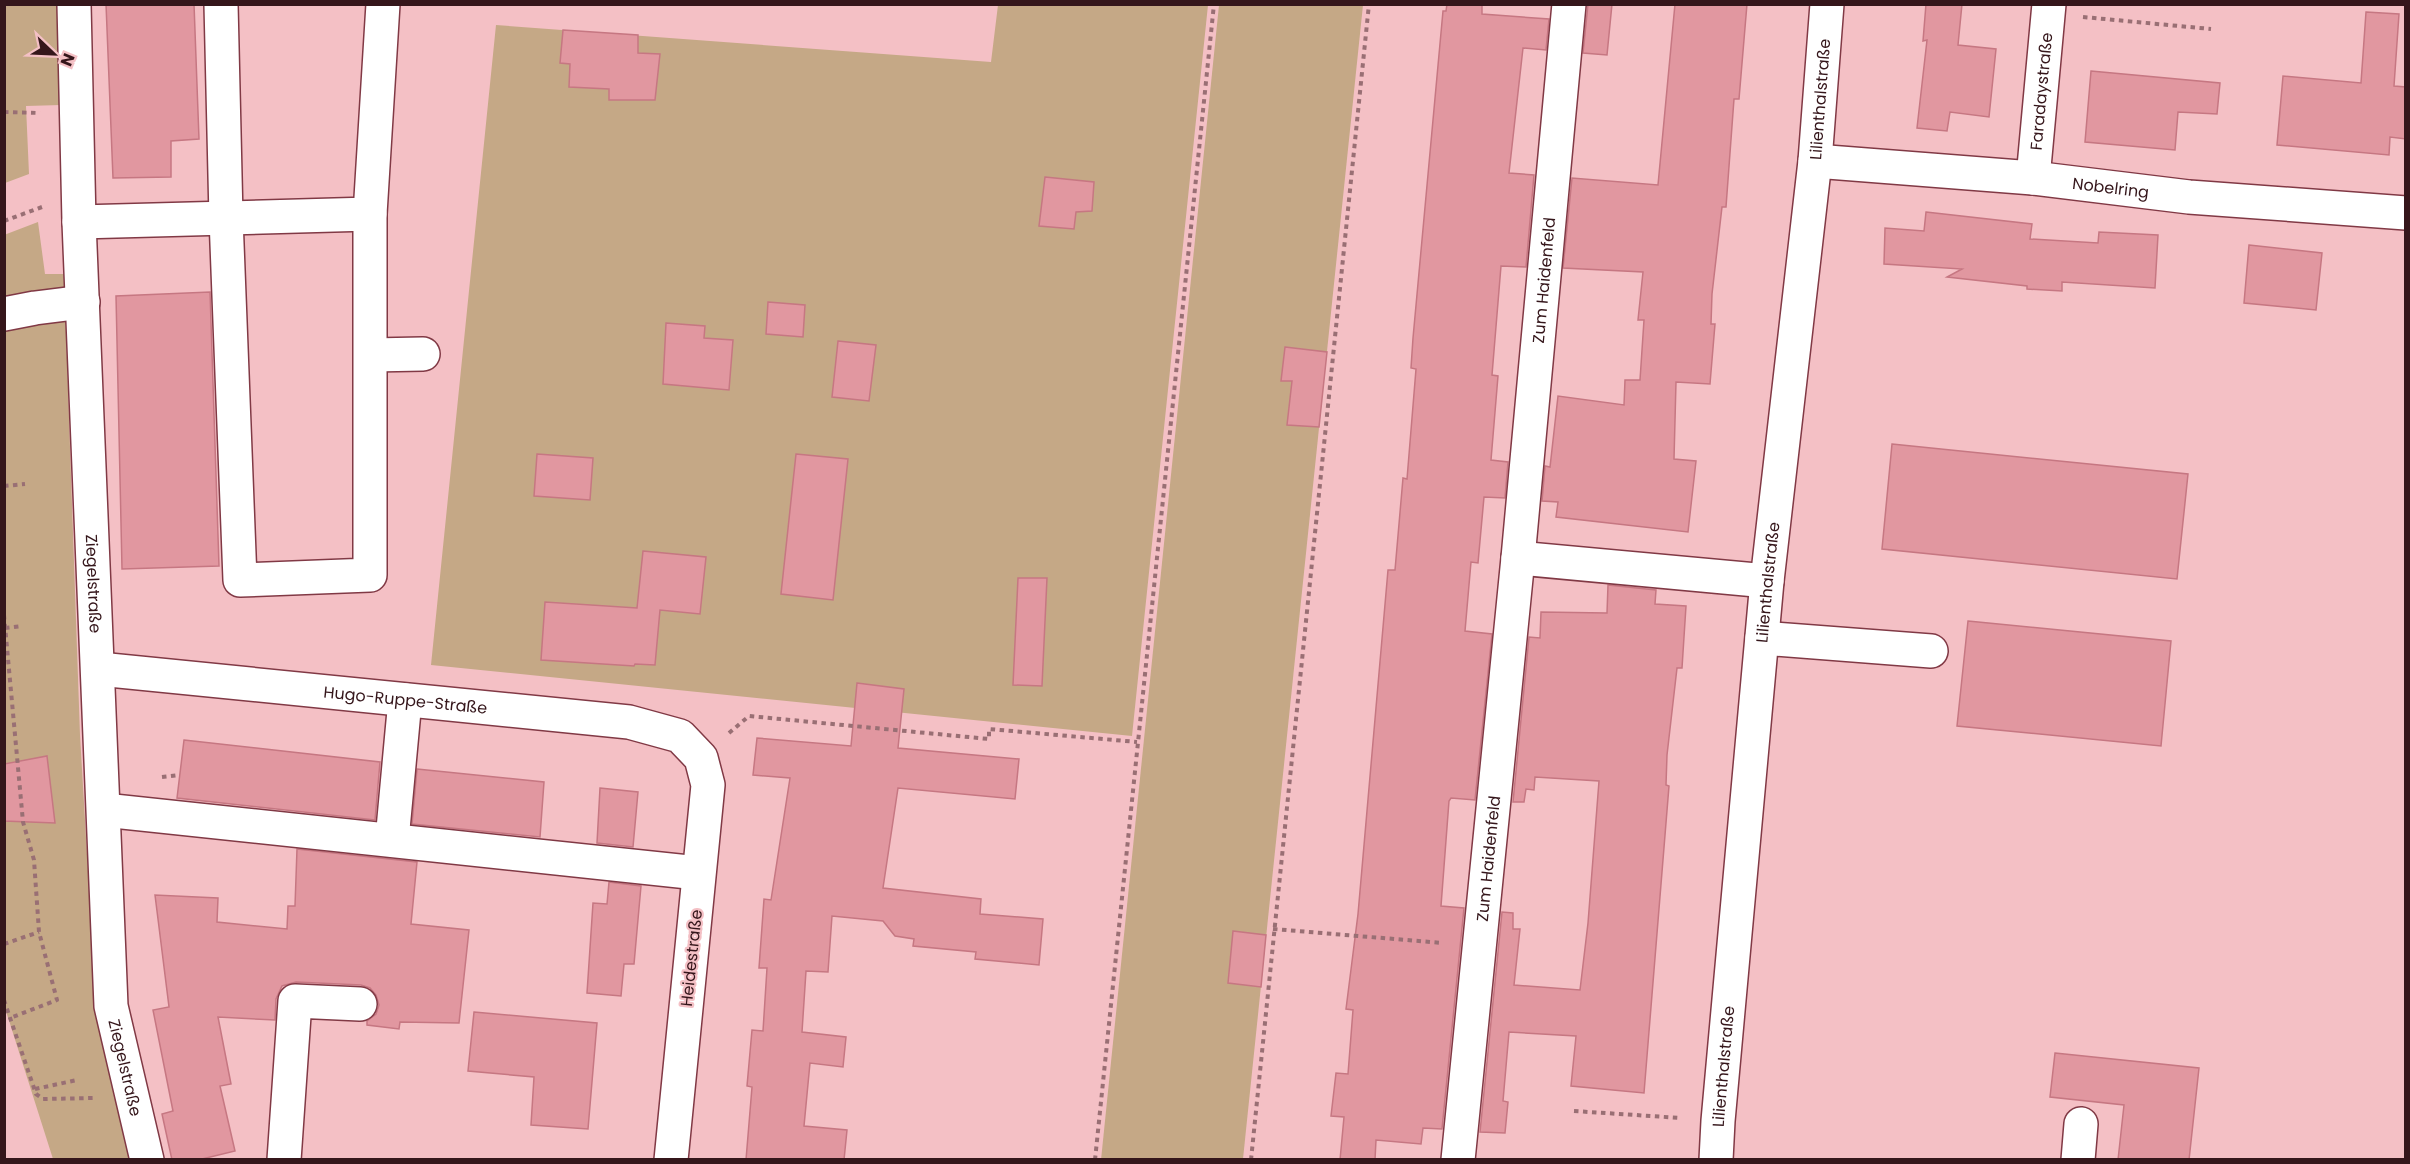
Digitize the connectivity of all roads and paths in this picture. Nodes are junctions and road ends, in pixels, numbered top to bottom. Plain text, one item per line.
1 (74, 4) edge
2 (221, 4) edge
3 (383, 4) edge
4 (1214, 4) edge
5 (1369, 4) edge
6 (1569, 4) edge
7 (1827, 4) edge
8 (2048, 9) edge
9 (2211, 29) dead end
10 (1815, 161) junction
11 (2033, 178) junction
12 (38, 208) dead end
13 (2406, 213) edge
14 (370, 214) junction
15 (225, 218) junction
16 (4, 221) edge
17 (79, 222) junction
18 (83, 302) junction
19 (4, 314) edge
20 (423, 354) dead end
21 (371, 355) junction
22 (25, 484) dead end
23 (4, 486) edge
24 (1518, 558) junction
25 (1767, 581) junction
26 (4, 615) edge
27 (22, 626) dead end
28 (6, 628) edge
29 (1762, 638) junction
30 (1931, 651) dead end
31 (99, 669) junction
32 (405, 700) junction
33 (1137, 742) junction
34 (701, 758) junction
35 (104, 810) junction
36 (392, 840) junction
37 (698, 873) junction
38 (1274, 929) junction
39 (39, 932) junction
40 (4, 944) edge
41 (1480, 946) junction
42 (4, 1000) edge
43 (360, 1004) dead end
44 (10, 1018) junction
45 (77, 1080) dead end
46 (35, 1089) junction
47 (133, 1098) junction
48 (1574, 1111) dead end
49 (1718, 1120) junction
50 (2081, 1124) dead end
51 (147, 1160) edge
52 (284, 1160) edge
53 (671, 1160) edge
54 (1095, 1160) edge
55 (1251, 1160) edge
56 (1458, 1160) edge
57 (1716, 1160) edge
58 (2078, 1160) edge

1 - 17 street, Ziegelstraße
2 - 15 street
3 - 14 street
4 - 33 path
5 - 38 path
6 - 24 street, Zum Haidenfeld
7 - 10 street, Lilienthalstraße
8 - 9 path
8 - 11 street, Faradaystraße
10 - 11 street, Nobelring
10 - 25 street, Lilienthalstraße
11 - 13 street, Nobelring
12 - 16 path
14 - 15 street
14 - 21 street
15 - 17 street
15 - 21 street
17 - 18 street, Ziegelstraße
18 - 19 street
18 - 31 street, Ziegelstraße
20 - 21 street
22 - 23 path
24 - 25 street
24 - 41 street, Zum Haidenfeld
25 - 29 street, Lilienthalstraße
26 - 28 path
27 - 28 path
28 - 39 path
29 - 30 street
29 - 49 street, Lilienthalstraße
31 - 32 street, Hugo-Ruppe-Straße
31 - 35 street, Ziegelstraße
32 - 34 street, Hugo-Ruppe-Straße
32 - 36 street
33 - 34 path
33 - 54 path
34 - 37 street, Heidestraße
35 - 36 street
35 - 47 street, Ziegelstraße
36 - 37 street
37 - 53 street, Heidestraße
38 - 41 path
38 - 55 path
39 - 40 path
39 - 44 path
41 - 56 street, Zum Haidenfeld
42 - 44 path
43 - 52 street
44 - 46 path
45 - 46 path
46 - 47 path
47 - 51 street, Ziegelstraße
48 - 49 path
49 - 57 street, Lilienthalstraße
50 - 58 street

